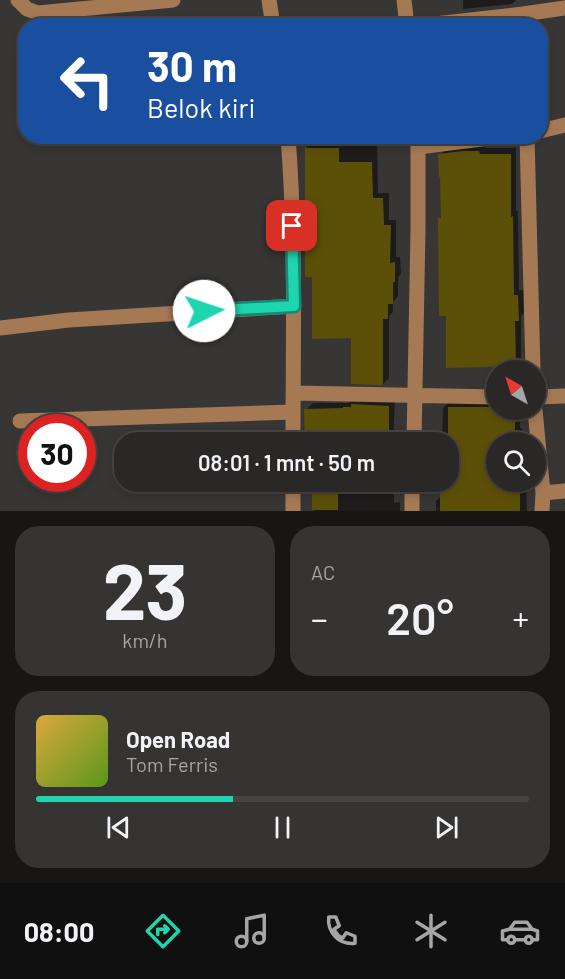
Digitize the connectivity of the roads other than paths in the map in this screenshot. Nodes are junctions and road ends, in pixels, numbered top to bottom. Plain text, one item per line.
1 (18, 0) edge
2 (173, 0) edge
3 (269, 0) edge
4 (404, 0) edge
5 (522, 7) edge
6 (565, 8) edge
7 (272, 18) edge
8 (406, 18) edge
9 (461, 18) edge
10 (565, 125) edge
11 (548, 129) edge
12 (289, 144) edge
13 (418, 144) edge
14 (527, 144) edge
15 (294, 306) junction
16 (0, 328) edge
17 (533, 360) edge
18 (294, 393) junction
19 (415, 394) junction
20 (565, 396) edge
21 (486, 397) edge
22 (546, 397) edge
23 (293, 412) junction
24 (96, 419) edge
25 (536, 420) edge
26 (293, 432) edge
27 (414, 432) edge
28 (565, 491) edge
29 (293, 492) edge
30 (412, 492) edge
31 (543, 493) junction
32 (293, 511) edge
33 (412, 511) edge
34 (542, 511) edge

1 - 2 street
3 - 7 street
4 - 8 street
5 - 6 street
5 - 9 street
10 - 11 street
12 - 15 street
13 - 19 street
14 - 17 street
15 - 16 street
15 - 18 street
18 - 19 street
18 - 23 street
19 - 21 street
19 - 27 street
20 - 22 street
23 - 24 street
23 - 26 street
25 - 31 street
28 - 31 street
29 - 32 street
30 - 33 street
31 - 34 street

